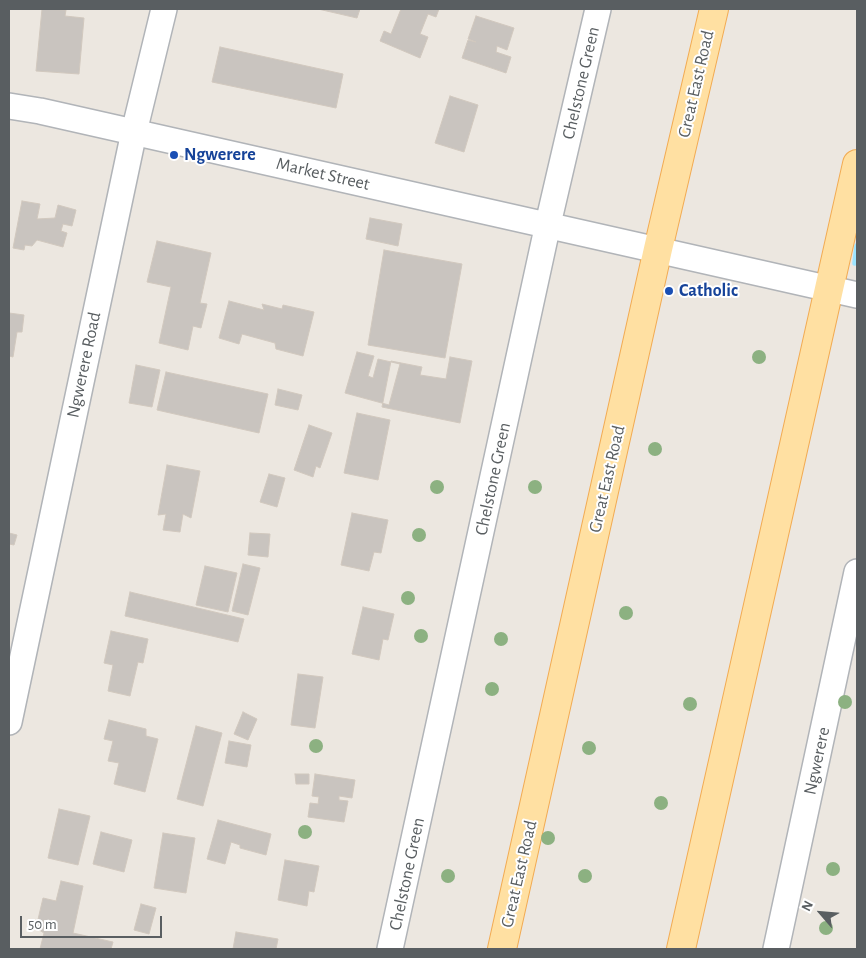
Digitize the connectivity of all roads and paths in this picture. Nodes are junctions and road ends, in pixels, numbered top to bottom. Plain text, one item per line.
1 (164, 9) edge
2 (598, 9) edge
3 (714, 9) edge
4 (9, 106) edge
5 (134, 132) junction
6 (857, 164) edge
7 (548, 224) junction
8 (658, 249) junction
9 (829, 288) junction
10 (857, 295) edge
11 (857, 572) edge
12 (9, 722) edge
13 (390, 949) edge
14 (502, 949) edge
15 (681, 949) edge
16 (776, 949) edge

1 - 5 street, Ngwerere Road
2 - 7 street, Chelstone Green
3 - 8 main road, Great East Road
4 - 5 street, Market Street
5 - 7 street, Market Street
5 - 12 street, Ngwerere Road
6 - 9 main road
7 - 8 street, Market Street
7 - 13 street, Chelstone Green
8 - 9 street, Market Street
8 - 14 main road, Great East Road
9 - 10 street, Market Street
9 - 15 main road
11 - 16 street, Ngwerere

